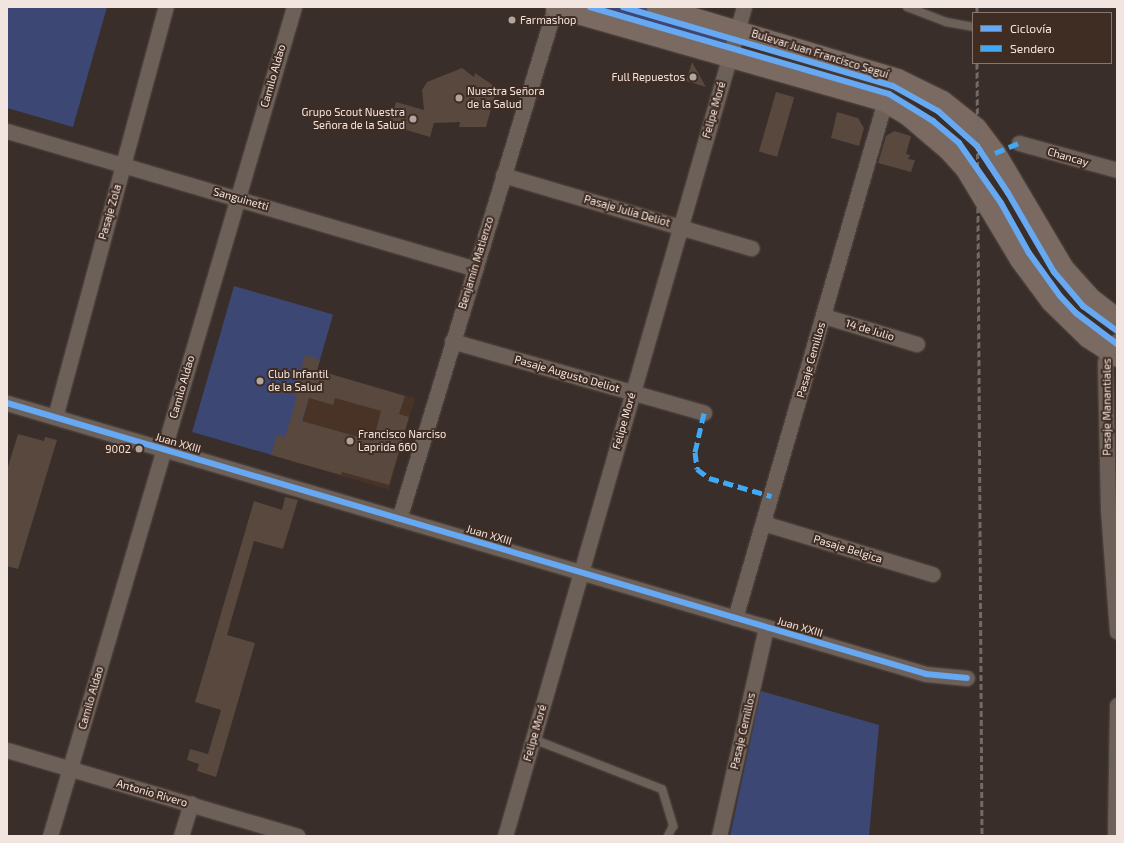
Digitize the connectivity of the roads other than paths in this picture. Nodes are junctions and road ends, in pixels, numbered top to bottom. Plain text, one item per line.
1 (166, 7) edge
2 (294, 7) edge
3 (556, 7) edge
4 (657, 7) edge
5 (744, 7) edge
6 (907, 7) edge
7 (972, 27) edge
8 (737, 30) junction
9 (729, 56) junction
10 (885, 101) junction
11 (7, 132) edge
12 (1019, 143) dead end
13 (124, 165) junction
14 (1117, 170) edge
15 (503, 175) junction
16 (238, 198) junction
17 (680, 227) junction
18 (751, 248) dead end
19 (475, 269) junction
20 (824, 316) junction
21 (1117, 319) edge
22 (452, 341) junction
23 (917, 344) dead end
24 (1114, 349) edge
25 (633, 393) junction
26 (7, 403) edge
27 (704, 413) dead end
28 (54, 417) junction
29 (164, 450) junction
30 (1113, 512) edge
31 (399, 519) junction
32 (763, 523) junction
33 (581, 572) junction
34 (932, 574) dead end
35 (735, 618) junction
36 (766, 627) junction
37 (1117, 632) edge
38 (967, 678) dead end
39 (1117, 705) edge
40 (533, 739) junction
41 (7, 750) edge
42 (70, 769) junction
43 (190, 804) junction
44 (1116, 804) edge
45 (50, 836) edge
46 (181, 836) edge
47 (298, 836) edge
48 (505, 836) edge
49 (668, 836) edge
50 (720, 836) edge
51 (1115, 836) edge

1 - 13 street, Pasaje Zola
2 - 16 street, Camilo Aldao
3 - 9 main road
3 - 15 street, Benjamín Matienzo
4 - 8 main road, Bulevar Juan Francisco Seguí
5 - 8 street, Felipe Moré
6 - 7 lane
8 - 9 street, Felipe Moré
8 - 21 main road, Bulevar Juan Francisco Seguí
9 - 10 main road
9 - 17 street, Felipe Moré
10 - 20 street, Pasaje Cemillos
10 - 24 main road
11 - 13 street, Sanguinetti
12 - 14 street, Chancay
13 - 16 street, Sanguinetti
13 - 28 street, Pasaje Zola
15 - 17 street, Pasaje Julia Deliot
15 - 19 street, Benjamín Matienzo
16 - 19 street, Sanguinetti
16 - 29 street, Camilo Aldao
17 - 18 street, Pasaje Julia Deliot
17 - 25 street, Felipe Moré
19 - 22 street, Benjamín Matienzo
20 - 23 street, 14 de Julio
20 - 32 street, Pasaje Cemillos
22 - 25 street, Pasaje Augusto Deliot
22 - 31 street, Benjamín Matienzo
24 - 30 street, Pasaje Manantiales
25 - 27 street, Pasaje Augusto Deliot
25 - 33 street, Felipe Moré
26 - 28 street, Juan XXIII
28 - 29 street, Juan XXIII
29 - 31 street, Juan XXIII
29 - 42 street, Camilo Aldao
30 - 37 street, Pasaje Manantiales
31 - 33 street, Juan XXIII
32 - 34 street, Pasaje Belgica
32 - 35 street, Pasaje Cemillos
33 - 35 street, Juan XXIII
33 - 40 street, Felipe Moré
35 - 36 street, Juan XXIII
36 - 38 street, Juan XXIII
36 - 50 street, Pasaje Cemillos
39 - 44 street
40 - 48 street, Felipe Moré
40 - 49 lane
41 - 42 street, Antonio Rivero
42 - 43 street, Antonio Rivero
42 - 45 street, Camilo Aldao
43 - 46 street
43 - 47 street, Antonio Rivero
44 - 51 street

